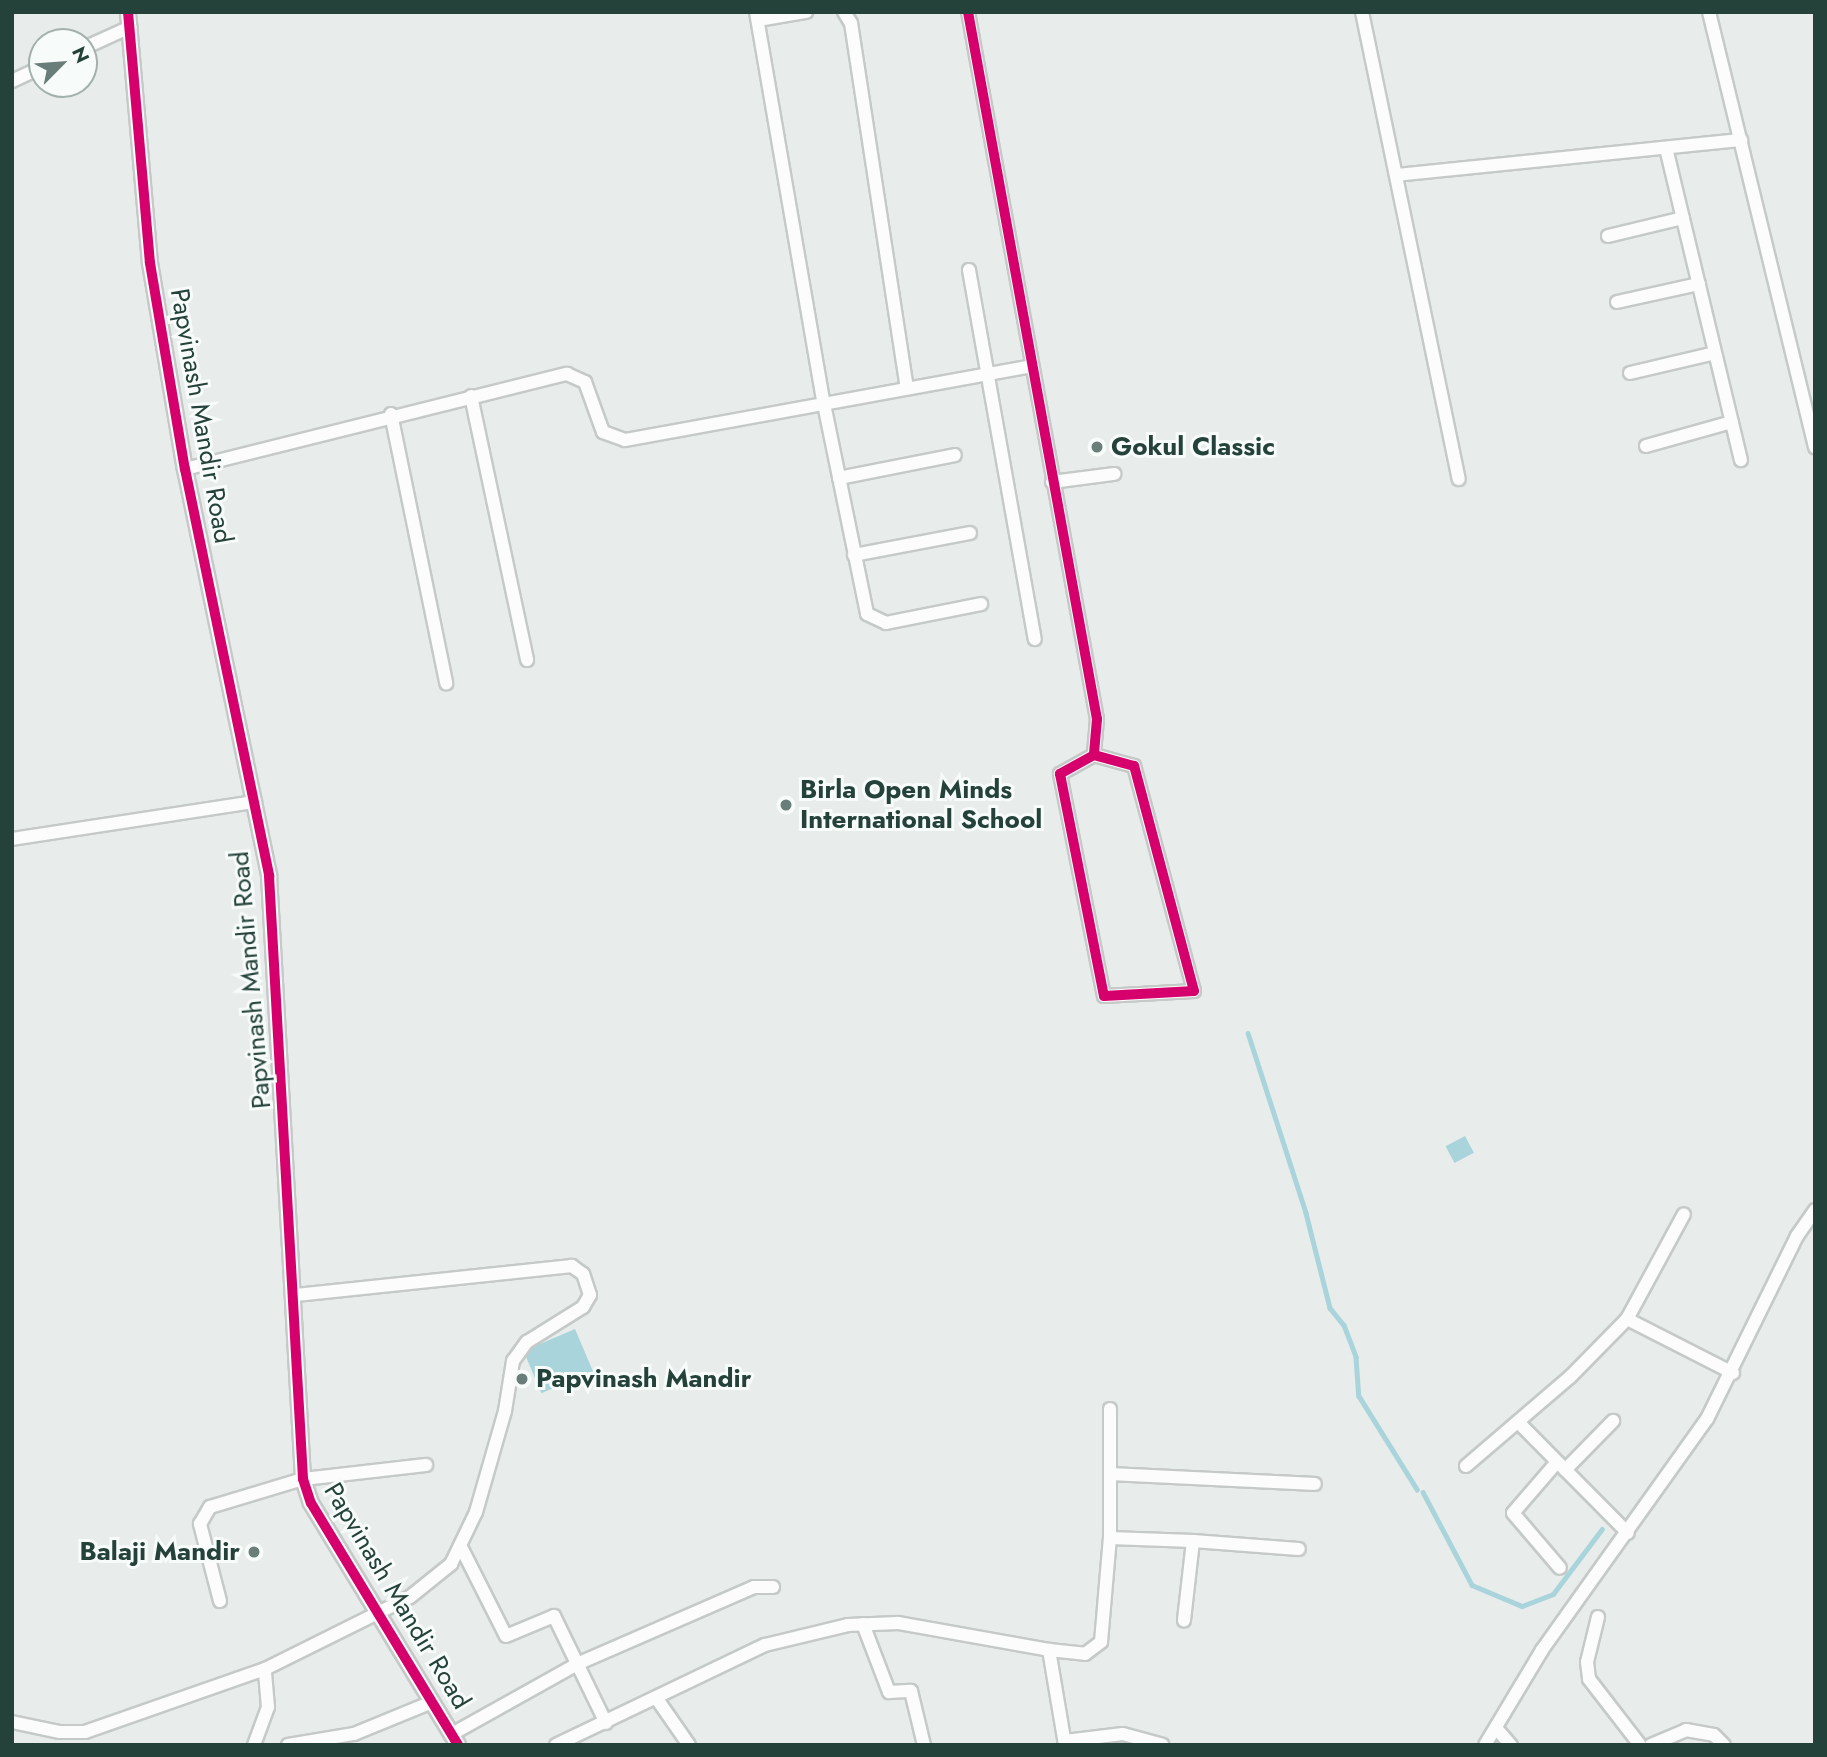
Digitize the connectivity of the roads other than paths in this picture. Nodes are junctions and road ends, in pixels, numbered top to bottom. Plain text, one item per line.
1 (806, 12) edge
2 (844, 12) edge
3 (968, 12) edge
4 (1362, 12) edge
5 (1709, 12) edge
6 (757, 16) edge
7 (129, 20) edge
8 (98, 39) edge
9 (28, 74) edge
10 (12, 81) edge
11 (1741, 140) junction
12 (1666, 148) junction
13 (1396, 176) junction
14 (1683, 218) junction
15 (1608, 236) dead end
16 (969, 270) dead end
17 (1699, 284) junction
18 (1617, 302) dead end
19 (1715, 353) junction
20 (1031, 366) junction
21 (1630, 373) dead end
22 (987, 374) junction
23 (907, 388) junction
24 (471, 396) junction
25 (824, 404) junction
26 (391, 414) junction
27 (1732, 422) junction
28 (1646, 446) dead end
29 (1815, 447) edge
30 (955, 455) dead end
31 (1741, 460) dead end
32 (185, 469) junction
33 (1114, 474) dead end
34 (839, 478) junction
35 (1459, 479) dead end
36 (1052, 482) junction
37 (970, 533) dead end
38 (854, 555) junction
39 (981, 604) dead end
40 (1035, 639) dead end
41 (527, 660) dead end
42 (446, 683) dead end
43 (1094, 755) junction
44 (255, 802) junction
45 (12, 839) edge
46 (1815, 1210) edge
47 (1684, 1214) dead end
48 (294, 1295) junction
49 (1627, 1319) junction
50 (1732, 1373) junction
51 (1110, 1409) dead end
52 (1613, 1421) dead end
53 (1518, 1422) junction
54 (426, 1465) dead end
55 (1466, 1466) dead end
56 (1561, 1466) junction
57 (1111, 1474) junction
58 (303, 1479) junction
59 (1315, 1484) dead end
60 (1628, 1533) junction
61 (1110, 1538) junction
62 (1193, 1541) junction
63 (461, 1549) junction
64 (1299, 1549) dead end
65 (1560, 1568) dead end
66 (774, 1587) dead end
67 (220, 1601) dead end
68 (379, 1614) junction
69 (1598, 1617) dead end
70 (1184, 1620) dead end
71 (863, 1624) junction
72 (1049, 1650) junction
73 (578, 1664) junction
74 (265, 1669) junction
75 (657, 1699) junction
76 (432, 1702) junction
77 (12, 1722) edge
78 (606, 1723) junction
79 (1496, 1728) junction
80 (455, 1739) edge
81 (1065, 1743) edge
82 (254, 1745) edge
83 (288, 1745) edge
84 (556, 1745) edge
85 (689, 1745) edge
86 (923, 1745) edge
87 (1163, 1745) edge
88 (1485, 1745) edge
89 (1511, 1745) edge
90 (1640, 1745) edge
91 (1651, 1745) edge
92 (1724, 1745) edge

1 - 6 street
2 - 23 street
3 - 20 street
4 - 13 street
5 - 11 street
6 - 25 street
7 - 8 street
7 - 32 street, Papvinash Mandir Road
9 - 10 street
11 - 12 street
11 - 29 street
12 - 13 street
12 - 14 street
13 - 35 street
14 - 15 street
14 - 17 street
16 - 22 street
17 - 18 street
17 - 19 street
19 - 21 street
19 - 27 street
20 - 22 street
20 - 36 street
22 - 23 street
22 - 40 street
23 - 25 street
24 - 25 street
24 - 26 street
24 - 41 street
25 - 34 street
26 - 32 street
26 - 42 street
27 - 28 street
27 - 31 street
30 - 34 street
32 - 44 street, Papvinash Mandir Road
33 - 36 street
34 - 38 street
36 - 43 street
37 - 38 street
38 - 39 street
43 - 43 street
44 - 45 street
44 - 48 street, Papvinash Mandir Road
46 - 50 street
47 - 49 street
48 - 58 street, Papvinash Mandir Road
48 - 63 street
49 - 50 street
49 - 53 street
50 - 60 street
51 - 57 street
52 - 56 street
53 - 55 street
53 - 56 street
54 - 58 street
56 - 60 street
56 - 65 street
57 - 59 street
57 - 61 street
58 - 67 street
58 - 68 street, Papvinash Mandir Road
60 - 79 street
61 - 62 street
61 - 72 street
62 - 64 street
62 - 70 street
63 - 68 street
63 - 73 street
66 - 73 street
68 - 74 street
68 - 76 street, Papvinash Mandir Road
69 - 90 street
71 - 72 street
71 - 75 street
71 - 86 street
72 - 81 street
73 - 78 street
73 - 80 street
74 - 77 street
74 - 82 street
75 - 78 street
75 - 85 street
76 - 80 street, Papvinash Mandir Road
76 - 83 street
78 - 84 street
79 - 88 street
79 - 89 street
81 - 87 street
91 - 92 street

